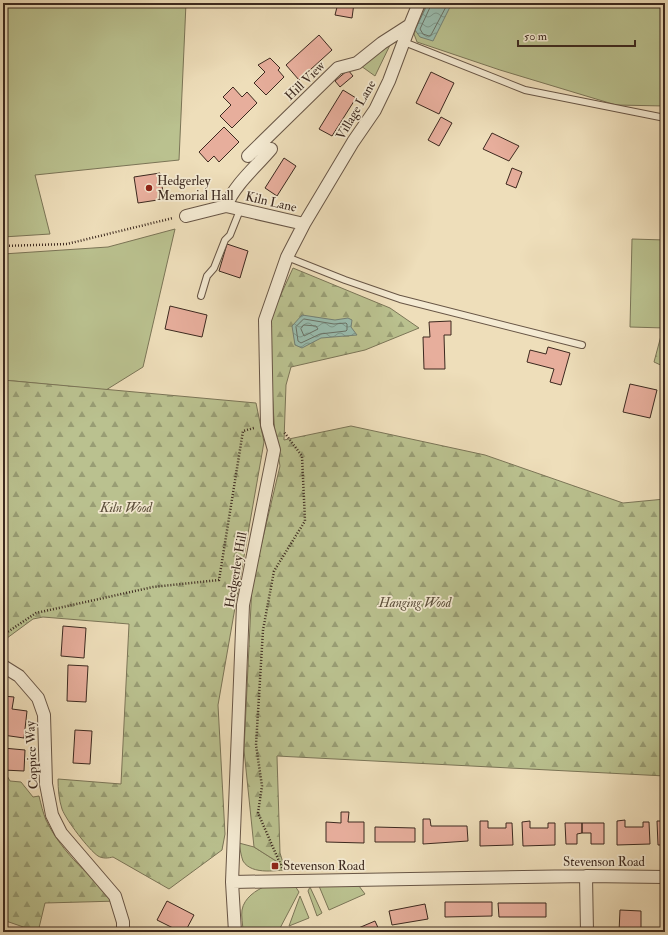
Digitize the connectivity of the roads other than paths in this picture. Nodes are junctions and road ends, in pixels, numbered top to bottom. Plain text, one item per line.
1 (419, 3) edge
2 (410, 25) junction
3 (404, 42) junction
4 (665, 118) edge
5 (271, 149) dead end
6 (248, 156) dead end
7 (226, 206) junction
8 (240, 210) junction
9 (186, 216) road end
10 (304, 224) junction
11 (287, 257) junction
12 (202, 296) dead end
13 (582, 345) dead end
14 (3, 666) edge
15 (586, 876) junction
16 (665, 877) edge
17 (232, 882) junction
18 (123, 932) edge
19 (235, 932) edge
20 (587, 932) edge

1 - 2 street, Village Lane
2 - 3 street, Village Lane
2 - 6 street, Hill View
3 - 4 lane
3 - 10 street, Village Lane
5 - 7 street
7 - 8 street, Kiln Lane
7 - 9 street, Kiln Lane
8 - 10 street, Kiln Lane
8 - 12 lane
10 - 11 street, Hedgerley Hill
11 - 13 lane
11 - 17 street, Hedgerley Hill
14 - 18 street, Coppice Way
15 - 16 street, Stevenson Road
15 - 17 street, Stevenson Road
15 - 20 street
17 - 19 street, Hedgerley Hill

